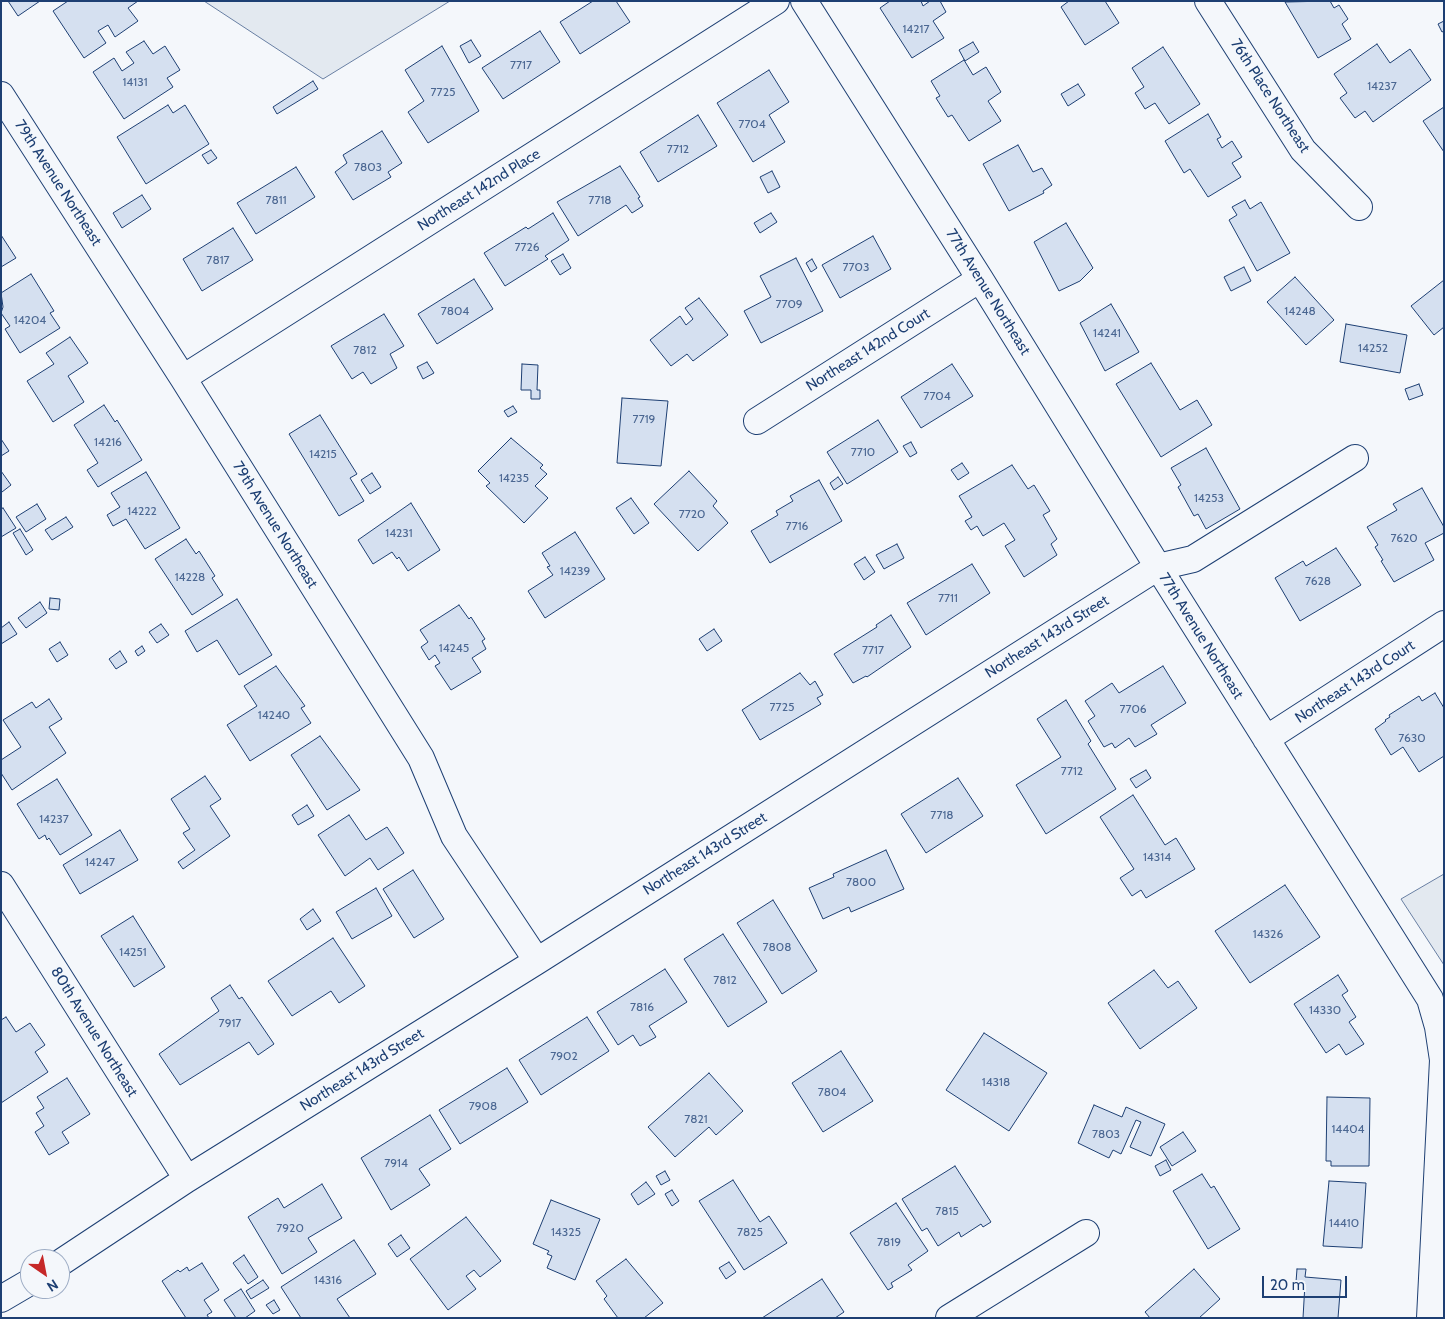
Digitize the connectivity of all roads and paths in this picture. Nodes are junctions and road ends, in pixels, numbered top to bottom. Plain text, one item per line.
1 (776, 1) edge
2 (804, 1) edge
3 (1208, 1) edge
4 (1, 95) edge
5 (1359, 207) dead end
6 (980, 279) junction
7 (183, 378) junction
8 (757, 421) dead end
9 (1355, 458) dead end
10 (1158, 567) junction
11 (1444, 624) edge
12 (1266, 739) junction
13 (1, 885) edge
14 (536, 961) junction
15 (187, 1178) junction
16 (1086, 1233) dead end
17 (70, 1256) edge
18 (20, 1288) edge
19 (1, 1300) edge
20 (949, 1318) edge
21 (1430, 1318) edge

1 - 7 street, Northeast 142nd Place
2 - 6 street, 77th Avenue Northeast
3 - 5 street, 76th Place Northeast
4 - 7 street, 79th Avenue Northeast
6 - 8 street, Northeast 142nd Court
6 - 10 street, 77th Avenue Northeast
7 - 14 street, 79th Avenue Northeast
9 - 10 street, Northeast 143rd Street
10 - 12 street, 77th Avenue Northeast
10 - 14 street, Northeast 143rd Street
11 - 12 street, Northeast 143rd Court
12 - 21 street, 77th Avenue Northeast
13 - 15 street, 80th Avenue Northeast
14 - 15 street, Northeast 143rd Street
15 - 17 street, Northeast 143rd Street
16 - 20 street
18 - 19 street

